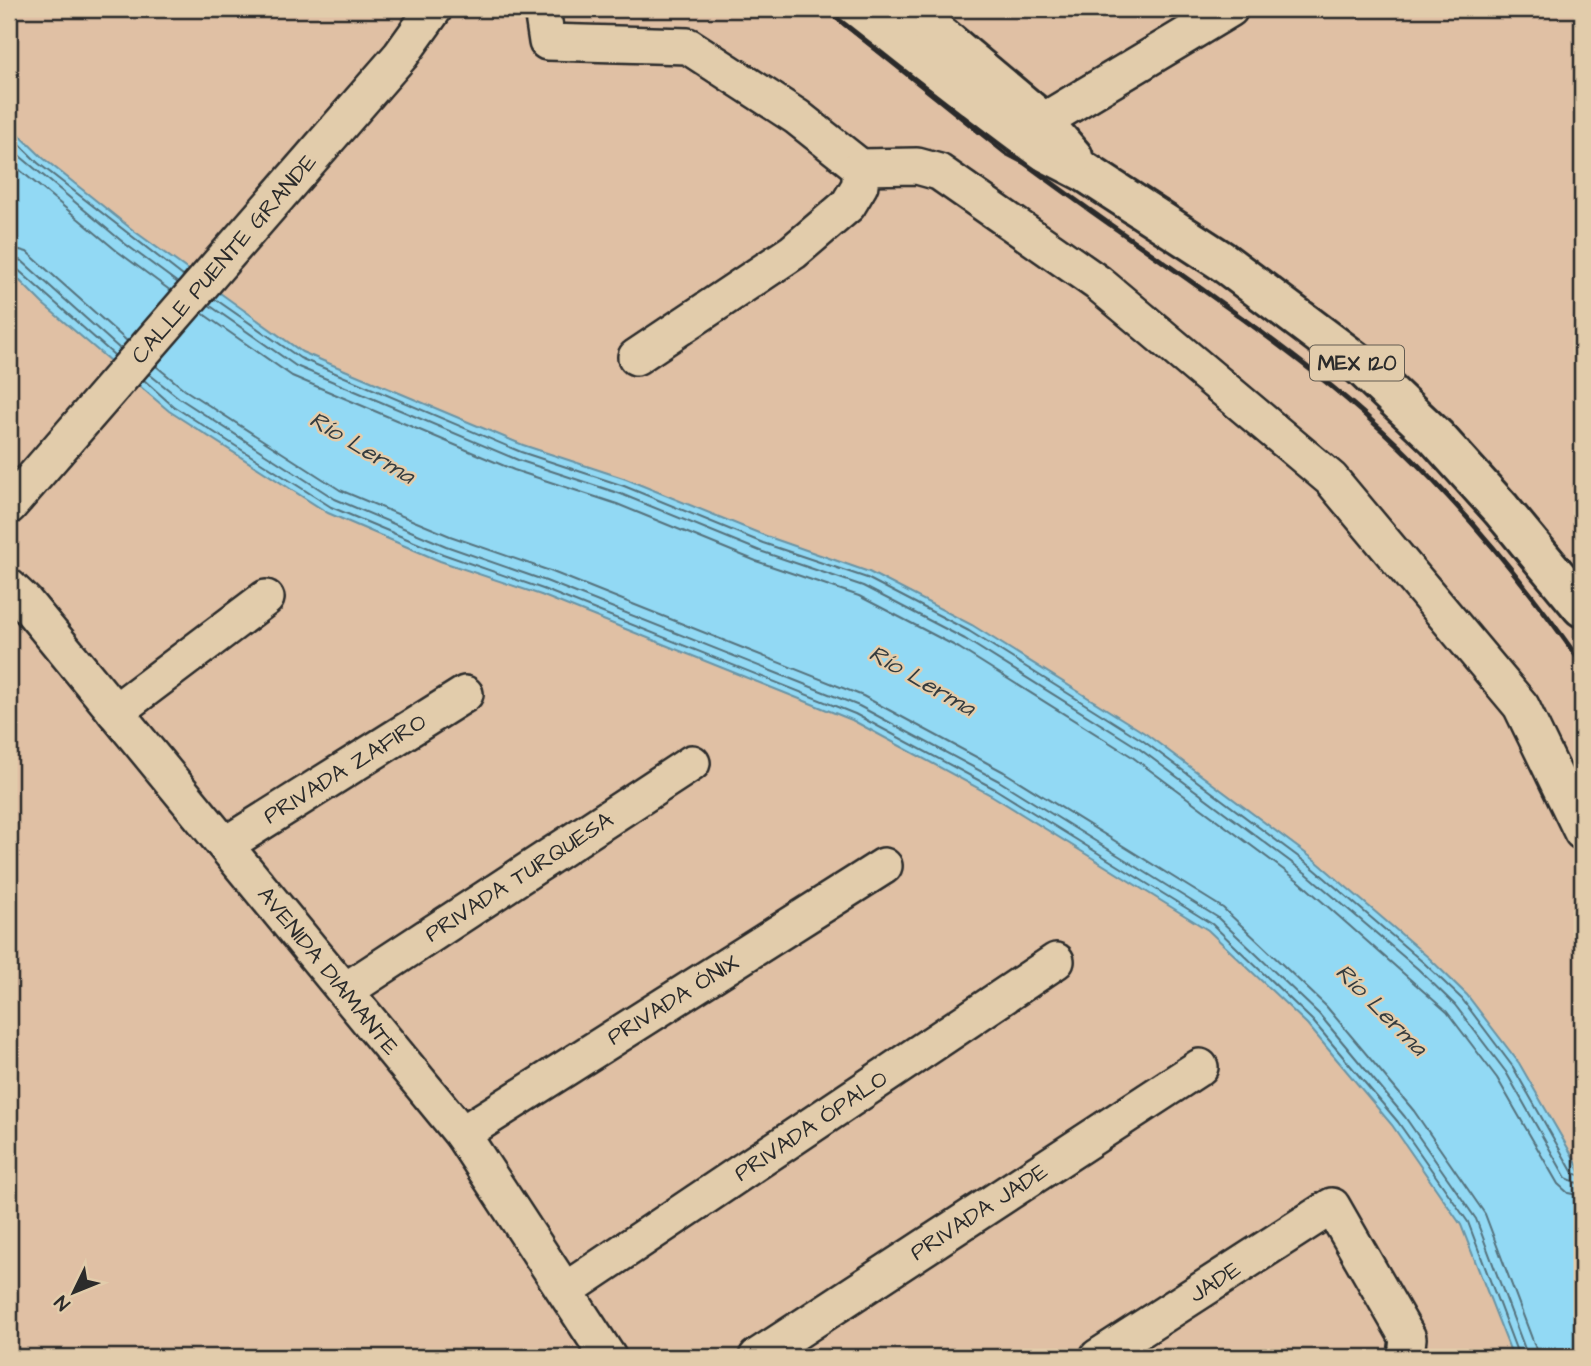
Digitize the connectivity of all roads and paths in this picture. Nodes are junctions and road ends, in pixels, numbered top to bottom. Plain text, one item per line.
1 (434, 9) edge
2 (542, 9) edge
3 (857, 9) edge
4 (909, 9) edge
5 (1230, 9) edge
6 (1029, 129) junction
7 (860, 167) junction
8 (636, 357) dead end
9 (9, 506) edge
10 (17, 594) edge
11 (266, 598) dead end
12 (1582, 607) edge
13 (465, 694) dead end
14 (115, 712) junction
15 (692, 763) dead end
16 (1582, 832) edge
17 (225, 845) junction
18 (884, 866) dead end
19 (1056, 961) dead end
20 (345, 991) junction
21 (1200, 1067) dead end
22 (462, 1134) junction
23 (566, 1290) junction
24 (608, 1357) edge
25 (757, 1357) edge
26 (1098, 1357) edge
27 (1406, 1357) edge

1 - 9 street, CALLE PUENTE GRANDE
2 - 7 street
3 - 6 main road, MEX 120
4 - 6 main road, MEX 120
5 - 6 street
6 - 12 main road, MEX 120
7 - 8 street
7 - 16 street
10 - 14 street, AVENIDA DIAMANTE
11 - 14 street
13 - 17 street, PRIVADA ZAFIRO
14 - 17 street, AVENIDA DIAMANTE
15 - 20 street, PRIVADA TURQUESA
17 - 20 street, AVENIDA DIAMANTE
18 - 22 street, PRIVADA ÓNIX
19 - 23 street, PRIVADA ÓPALO
20 - 22 street, AVENIDA DIAMANTE
21 - 25 street, PRIVADA JADE
22 - 23 street, AVENIDA DIAMANTE
23 - 24 street, AVENIDA DIAMANTE
26 - 27 street, JADE

